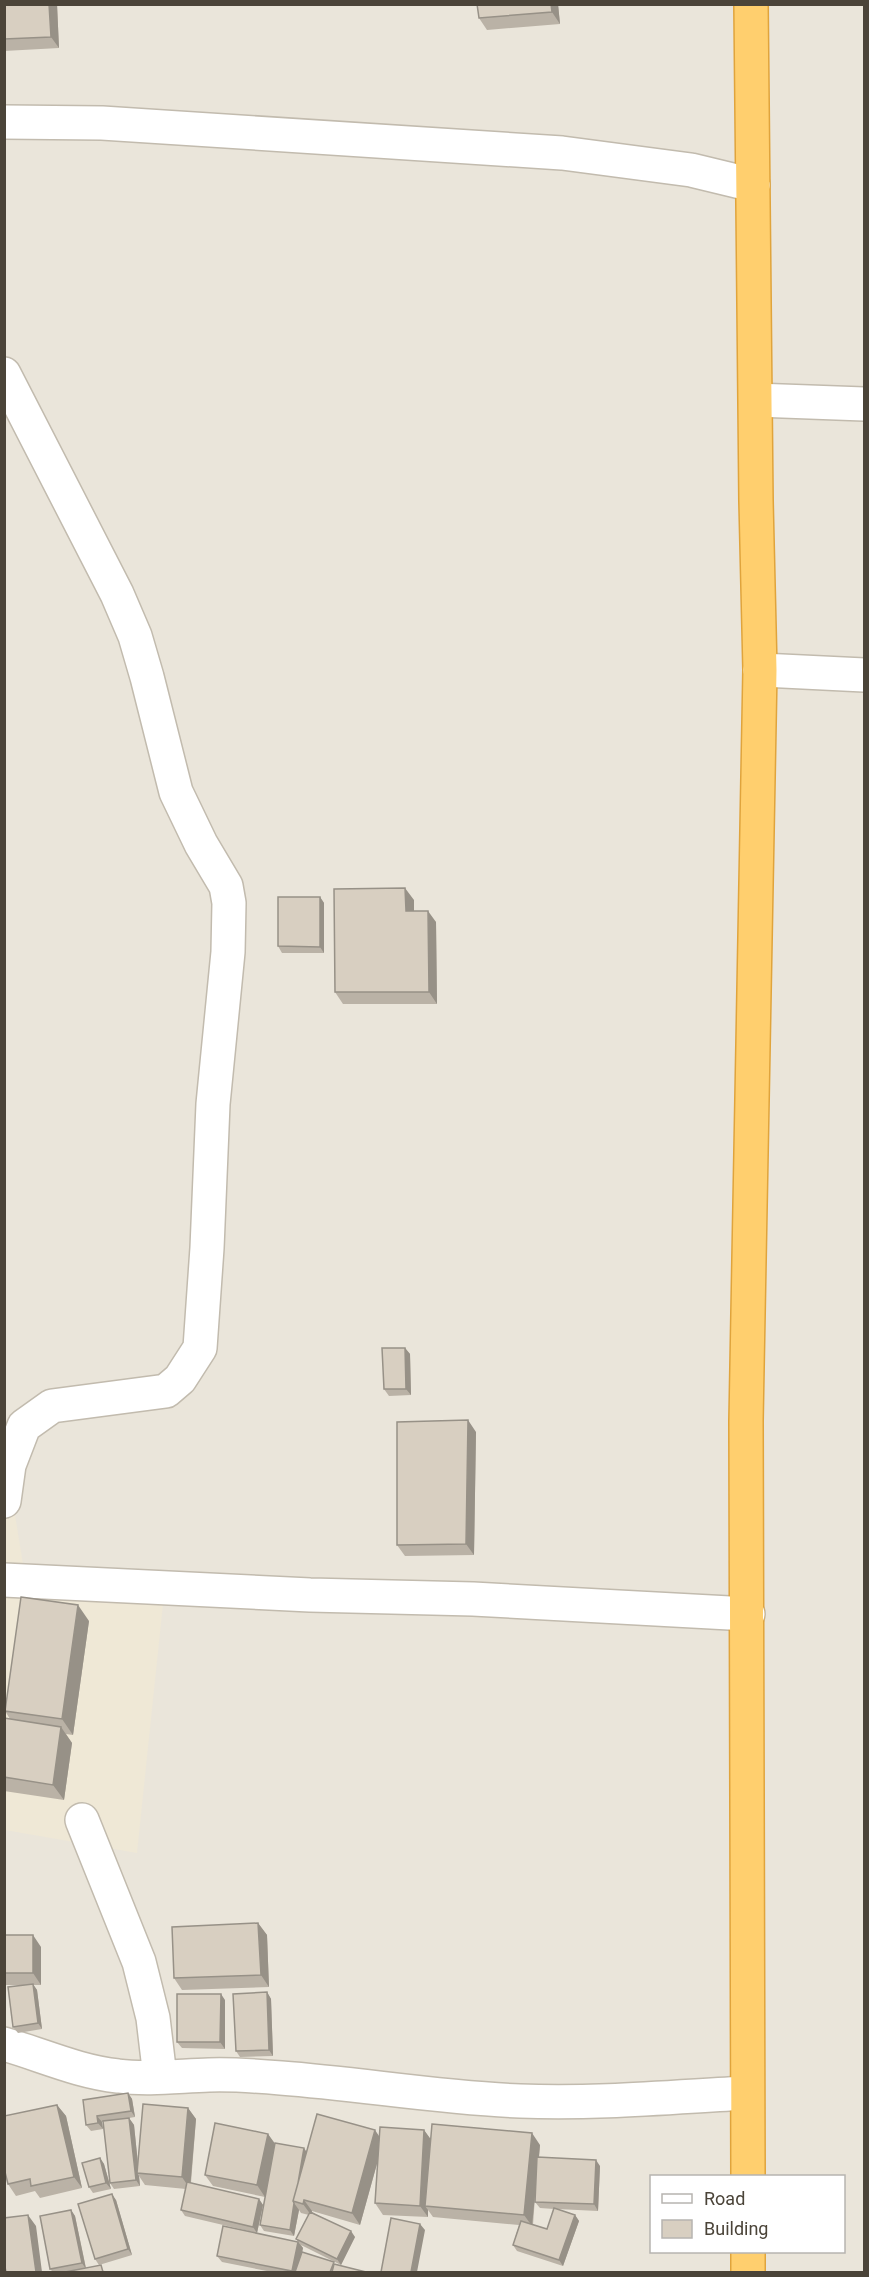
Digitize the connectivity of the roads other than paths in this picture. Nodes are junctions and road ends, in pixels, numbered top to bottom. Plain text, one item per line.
1 (751, 4) edge
2 (4, 122) edge
3 (753, 184) junction
4 (4, 374) edge
5 (756, 400) junction
6 (864, 404) edge
7 (760, 670) junction
8 (864, 675) edge
9 (4, 1501) edge
10 (4, 1580) edge
11 (748, 1614) junction
12 (82, 1820) dead end
13 (4, 2044) edge
14 (160, 2078) junction
15 (747, 2093) junction
16 (748, 2175) edge
17 (748, 2253) edge
18 (748, 2272) edge

1 - 3 highway
2 - 3 street
3 - 5 highway
4 - 9 street
5 - 6 street
5 - 7 highway
7 - 8 street
7 - 11 highway
10 - 11 street
11 - 15 highway
12 - 14 street
13 - 14 street
14 - 15 street
15 - 16 highway
17 - 18 highway

